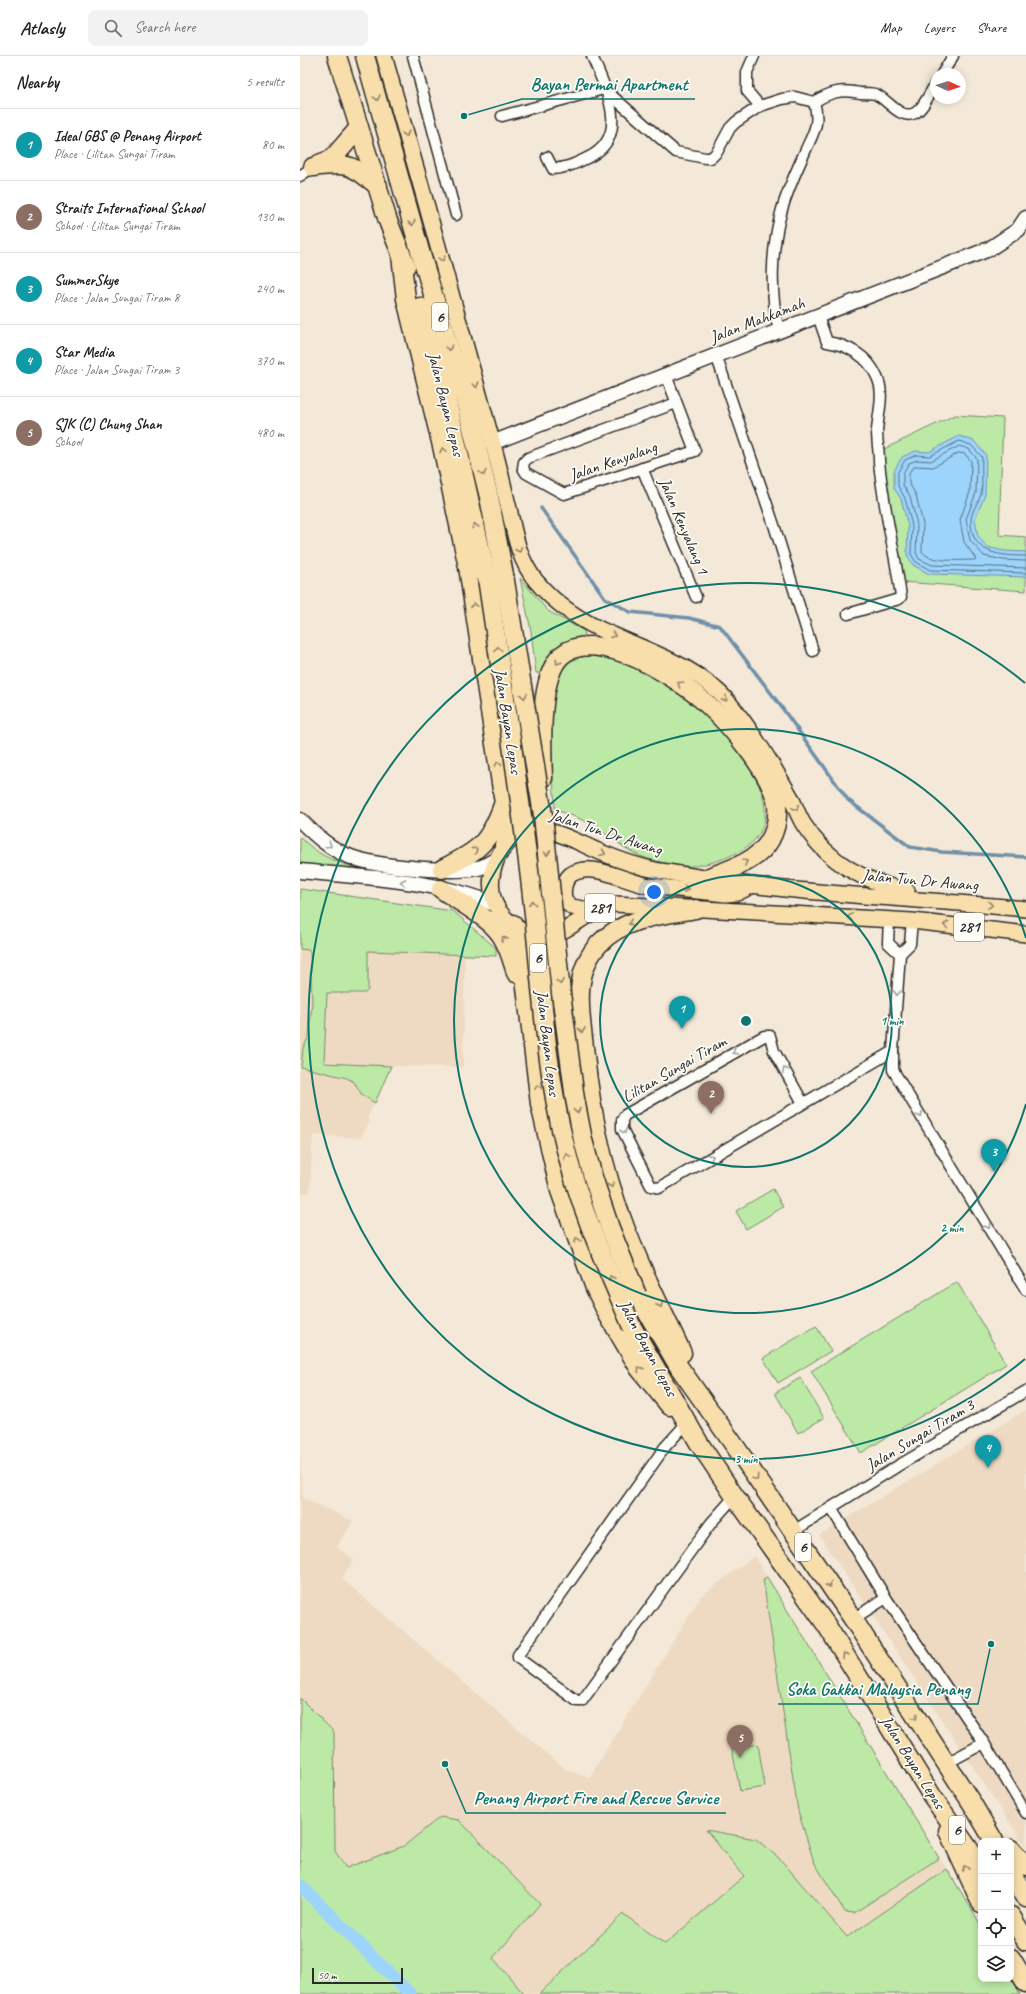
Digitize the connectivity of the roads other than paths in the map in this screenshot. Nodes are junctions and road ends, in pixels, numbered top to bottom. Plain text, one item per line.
1 (337, 56) edge
2 (365, 56) edge
3 (384, 56) edge
4 (413, 56) edge
5 (592, 56) edge
6 (754, 56) edge
7 (953, 56) edge
8 (946, 68) edge
9 (604, 89) junction
10 (930, 92) edge
11 (814, 102) junction
12 (760, 106) junction
13 (502, 116) dead end
14 (359, 128) junction
15 (547, 157) dead end
16 (307, 171) edge
17 (378, 186) junction
18 (456, 215) dead end
19 (1026, 218) edge
20 (401, 255) junction
21 (818, 316) junction
22 (779, 331) junction
23 (716, 356) junction
24 (666, 375) junction
25 (676, 403) junction
26 (492, 443) junction
27 (642, 468) junction
28 (495, 576) junction
29 (696, 597) dead end
30 (848, 614) dead end
31 (813, 651) dead end
32 (504, 803) junction
33 (543, 815) junction
34 (300, 820) edge
35 (504, 845) junction
36 (495, 860) junction
37 (442, 869) junction
38 (300, 871) edge
39 (709, 877) junction
40 (753, 885) junction
41 (441, 889) junction
42 (954, 902) junction
43 (494, 904) junction
44 (696, 909) junction
45 (1026, 909) edge
46 (594, 911) junction
47 (889, 919) junction
48 (912, 921) junction
49 (513, 924) junction
50 (1026, 934) edge
51 (900, 954) junction
52 (528, 1016) junction
53 (893, 1051) junction
54 (803, 1103) junction
55 (1026, 1290) edge
56 (1026, 1391) edge
57 (710, 1411) junction
58 (685, 1425) junction
59 (699, 1442) junction
60 (735, 1496) junction
61 (831, 1508) junction
62 (792, 1532) junction
63 (886, 1598) junction
64 (853, 1619) junction
65 (984, 1743) junction
66 (945, 1764) junction
67 (932, 1796) junction
68 (973, 1805) junction
69 (1026, 1813) edge
70 (992, 1838) edge
71 (1001, 1838) edge
72 (1014, 1852) edge
73 (978, 1862) edge
74 (1026, 1866) edge
75 (1012, 1874) edge
76 (978, 1896) edge
77 (1026, 1898) edge
78 (1014, 1921) edge
79 (1026, 1941) edge
80 (1014, 1963) edge
81 (1026, 1983) edge

1 - 14 highway, Jalan Bayan Lepas / 6
2 -> 28 highway, Jalan Bayan Lepas / 6
3 -> 26 main road
4 - 18 street
5 - 9 street
6 - 12 street
7 - 8 street
9 - 12 street
9 - 13 street
9 - 15 street
10 - 11 street
11 - 12 street
11 - 22 street
14 - 16 highway
14 - 17 highway, Jalan Bayan Lepas / 6
16 - 17 highway
17 - 20 highway, Jalan Bayan Lepas / 6
19 - 21 main road, Jalan Mahkamah
28 -> 20 highway, Jalan Bayan Lepas / 6
32 -> 20 highway
21 - 22 main road, Jalan Mahkamah
21 - 30 street
22 - 23 main road, Jalan Mahkamah
23 - 24 main road, Jalan Mahkamah
23 - 31 street
24 - 25 street, Jalan Kenyalang
24 - 26 main road, Jalan Mahkamah
25 - 27 street, Jalan Kenyalang
25 - 27 street, Jalan Kenyalang
26 -> 42 main road
27 - 29 street, Jalan Kenyalang 1
28 -> 33 highway, Jalan Bayan Lepas / 6, bridge
59 -> 28 highway, Jalan Bayan Lepas / 6, bridge
32 - 35 highway
37 -> 32 highway
39 -> 33 highway, bridge
33 -> 57 highway, Jalan Bayan Lepas / 6, bridge
34 -> 37 main road
35 - 36 main road, Jalan Tun Dr Awang / 281
35 -> 39 main road, Jalan Tun Dr Awang / 281
36 - 37 main road
36 - 43 main road, Jalan Tun Dr Awang / 281
41 -> 38 main road
39 - 40 main road, Jalan Tun Dr Awang / 281
40 - 42 main road, Jalan Tun Dr Awang / 281
46 -> 40 main road
41 - 43 main road
52 -> 41 highway
42 -> 45 main road, Jalan Tun Dr Awang / 281
43 - 49 main road, 281
44 - 46 main road, 281
47 -> 44 main road, 281
44 -> 57 highway
46 - 49 main road, 281
47 - 48 main road, 281
47 - 51 street
50 -> 48 main road, 281
48 - 51 street
49 - 52 highway
51 -> 53 street
58 -> 52 highway
53 - 54 street, Lilitan Sungai Tiram
53 -> 55 street
54 -> 54 street, Lilitan Sungai Tiram
56 - 61 street, Jalan Sungai Tiram 3
57 -> 62 highway, Jalan Bayan Lepas / 6
58 - 59 highway
58 - 60 street
59 - 60 highway, Jalan Bayan Lepas / 6
67 -> 60 highway, Jalan Bayan Lepas / 6
61 - 62 street, Jalan Sungai Tiram 3
61 - 63 street
62 -> 64 highway, Jalan Bayan Lepas / 6
63 - 64 street
63 - 65 street
64 -> 66 highway, Jalan Bayan Lepas / 6
65 - 66 street
65 - 69 street
66 - 68 highway, Jalan Bayan Lepas / 6
67 - 73 highway, Jalan Bayan Lepas / 6
76 -> 67 highway
68 - 70 highway, Jalan Bayan Lepas / 6
68 - 71 highway
72 - 74 highway
75 - 77 highway
78 - 79 highway
80 - 81 highway

